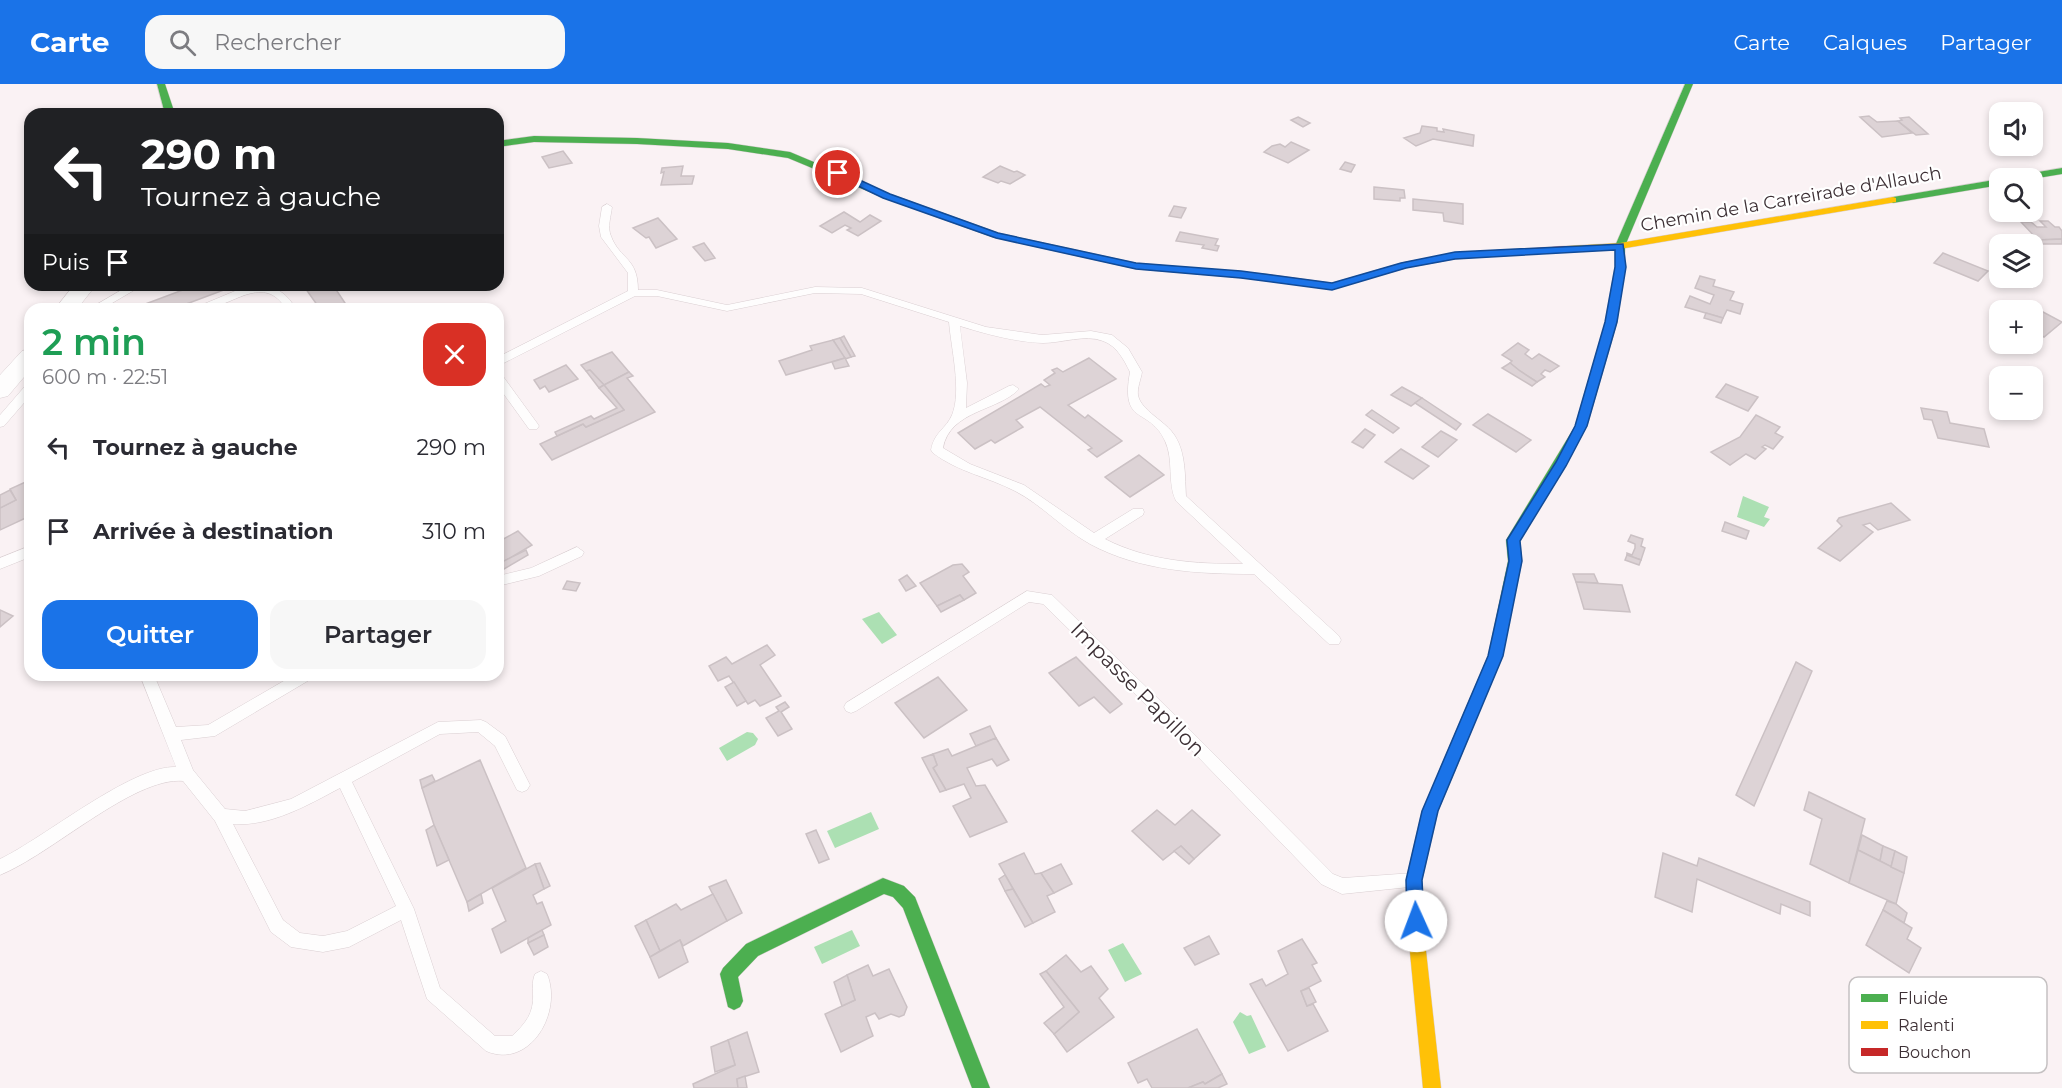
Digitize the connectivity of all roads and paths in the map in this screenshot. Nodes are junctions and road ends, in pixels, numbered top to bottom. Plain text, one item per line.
1 (161, 84) edge
2 (1689, 84) edge
3 (168, 108) edge
4 (504, 143) edge
5 (2062, 171) edge
6 (2043, 174) edge
7 (1989, 184) edge
8 (607, 207) dead end
9 (1620, 246) junction
10 (80, 291) edge
11 (127, 291) edge
12 (249, 291) edge
13 (274, 291) edge
14 (633, 293) junction
15 (71, 303) edge
16 (105, 303) edge
17 (214, 303) edge
18 (286, 303) edge
19 (954, 321) junction
20 (504, 359) edge
21 (24, 363) edge
22 (504, 386) edge
23 (1013, 389) dead end
24 (0, 390) edge
25 (24, 395) edge
26 (957, 417) junction
27 (0, 423) edge
28 (533, 426) dead end
29 (1138, 512) dead end
30 (1094, 540) junction
31 (577, 552) dead end
32 (24, 554) edge
33 (0, 564) edge
34 (1255, 569) junction
35 (504, 580) edge
36 (1334, 640) dead end
37 (149, 681) edge
38 (296, 681) edge
39 (851, 706) dead end
40 (171, 734) junction
41 (187, 774) junction
42 (343, 779) junction
43 (522, 785) dead end
44 (221, 816) junction
45 (0, 867) edge
46 (1414, 880) junction
47 (406, 909) junction
48 (541, 980) dead end
49 (734, 1001) dead end
50 (981, 1088) edge
51 (1432, 1088) edge

1 - 3 street
2 - 9 street
4 - 9 street, Chemin de la Carreirade d'Allauch
5 - 6 street
7 - 9 street, Chemin de la Carreirade d'Allauch
8 - 14 lane
9 - 46 street
10 - 15 street
11 - 16 lane
12 - 17 lane
13 - 18 lane
14 - 19 lane
14 - 20 lane
19 - 26 lane
19 - 34 lane
21 - 24 street
22 - 28 lane
23 - 26 lane
25 - 27 lane
26 - 30 lane
29 - 30 lane
30 - 34 lane
31 - 35 lane
32 - 33 lane
34 - 36 lane
37 - 40 lane
38 - 40 lane
39 - 46 lane, Impasse Papillon
40 - 41 lane
41 - 44 lane
41 - 45 lane
42 - 43 lane
42 - 44 lane
42 - 47 lane
44 - 47 lane
46 - 51 street
47 - 48 lane
49 - 50 street

